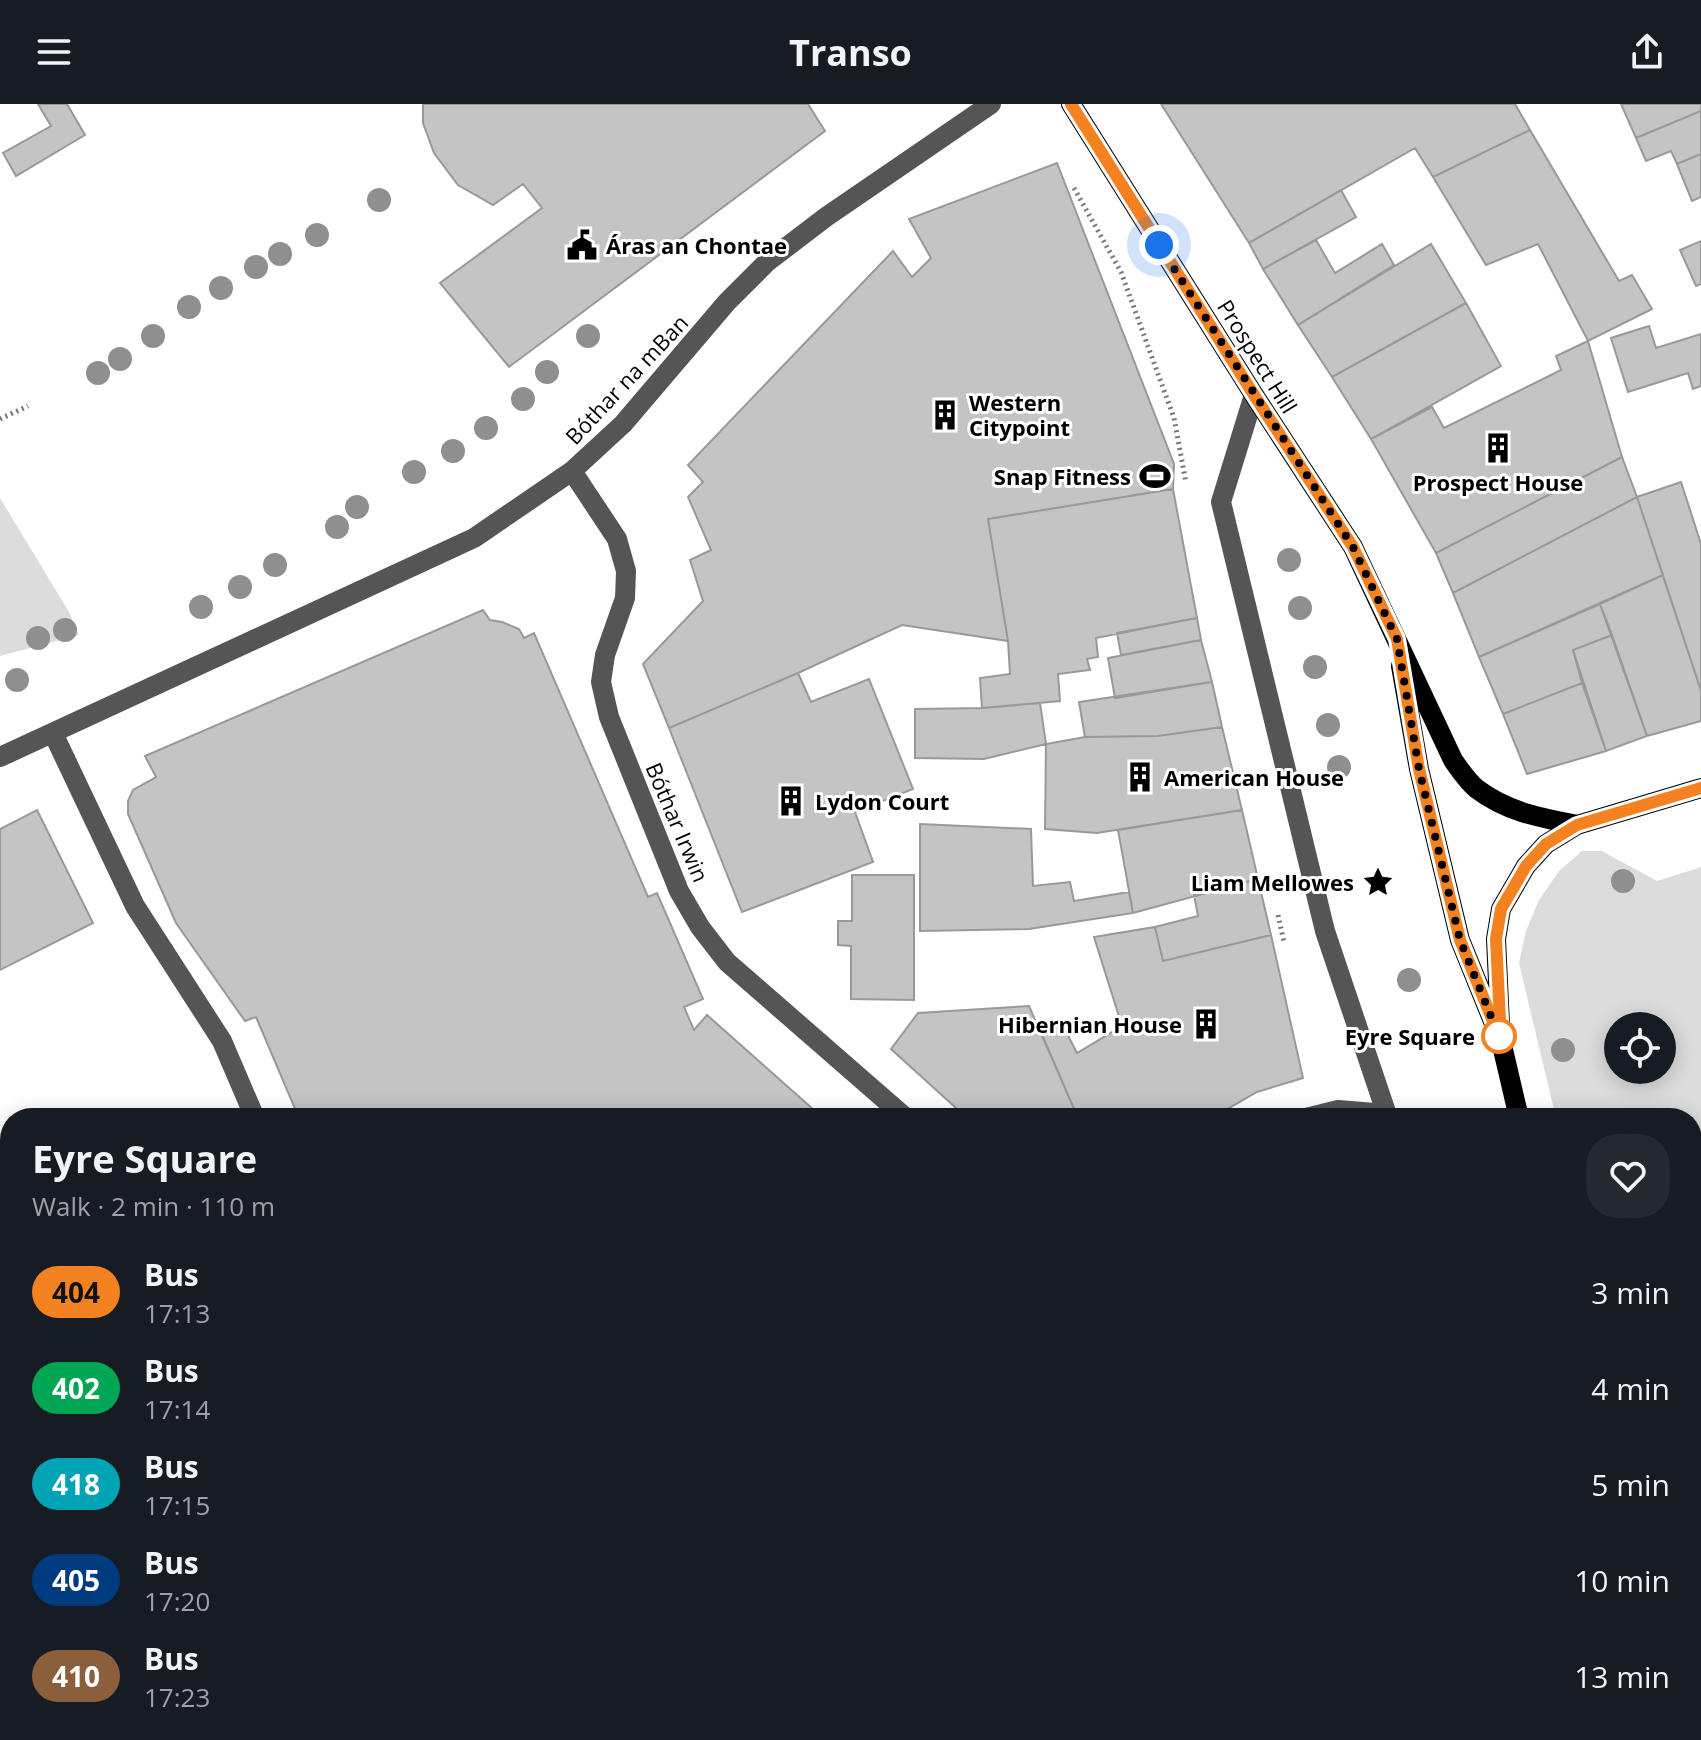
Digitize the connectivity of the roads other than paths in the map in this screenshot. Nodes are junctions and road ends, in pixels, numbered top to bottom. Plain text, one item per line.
1 (991, 104) edge
2 (1071, 104) edge
3 (1254, 395) junction
4 (572, 471) junction
5 (1397, 639) junction
6 (53, 733) junction
7 (0, 757) edge
8 (1701, 788) edge
9 (1577, 825) junction
10 (1501, 1041) junction
11 (251, 1108) edge
12 (895, 1108) edge
13 (1385, 1108) edge
14 (1517, 1108) edge

1 - 4 street, Bóthar na mBan
2 - 3 main road, Prospect Hill
3 - 5 main road, Prospect Hill
3 - 13 street
4 - 6 street, Bóthar na mBan
4 - 12 street, Bóthar Irwin
5 - 9 main road, Prospect Hill
5 - 10 main road, Prospect Hill
6 - 7 street, Bóthar na mBan
6 - 11 street
8 - 9 main road
9 - 10 main road
10 - 14 main road

